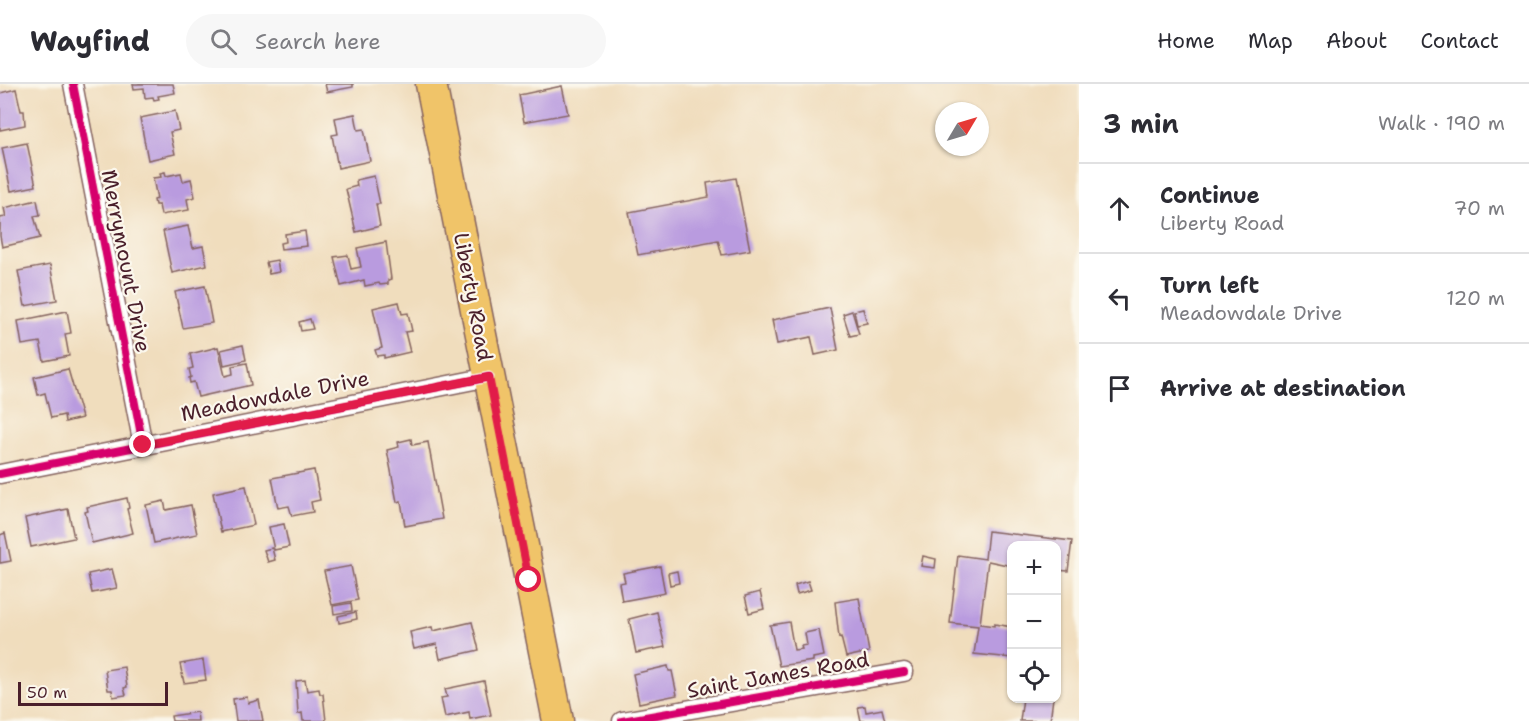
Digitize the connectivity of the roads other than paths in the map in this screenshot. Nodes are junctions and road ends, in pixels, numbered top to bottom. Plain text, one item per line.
1 (73, 84) edge
2 (431, 84) edge
3 (489, 377) junction
4 (143, 445) junction
5 (0, 474) edge
6 (904, 672) dead end
7 (558, 721) edge
8 (622, 721) edge

1 - 4 street, Merrymount Drive
2 - 3 main road, Liberty Road
3 - 4 street, Meadowdale Drive
3 - 7 main road, Liberty Road
4 - 5 street, Meadowdale Drive
6 - 8 street, Saint James Road

